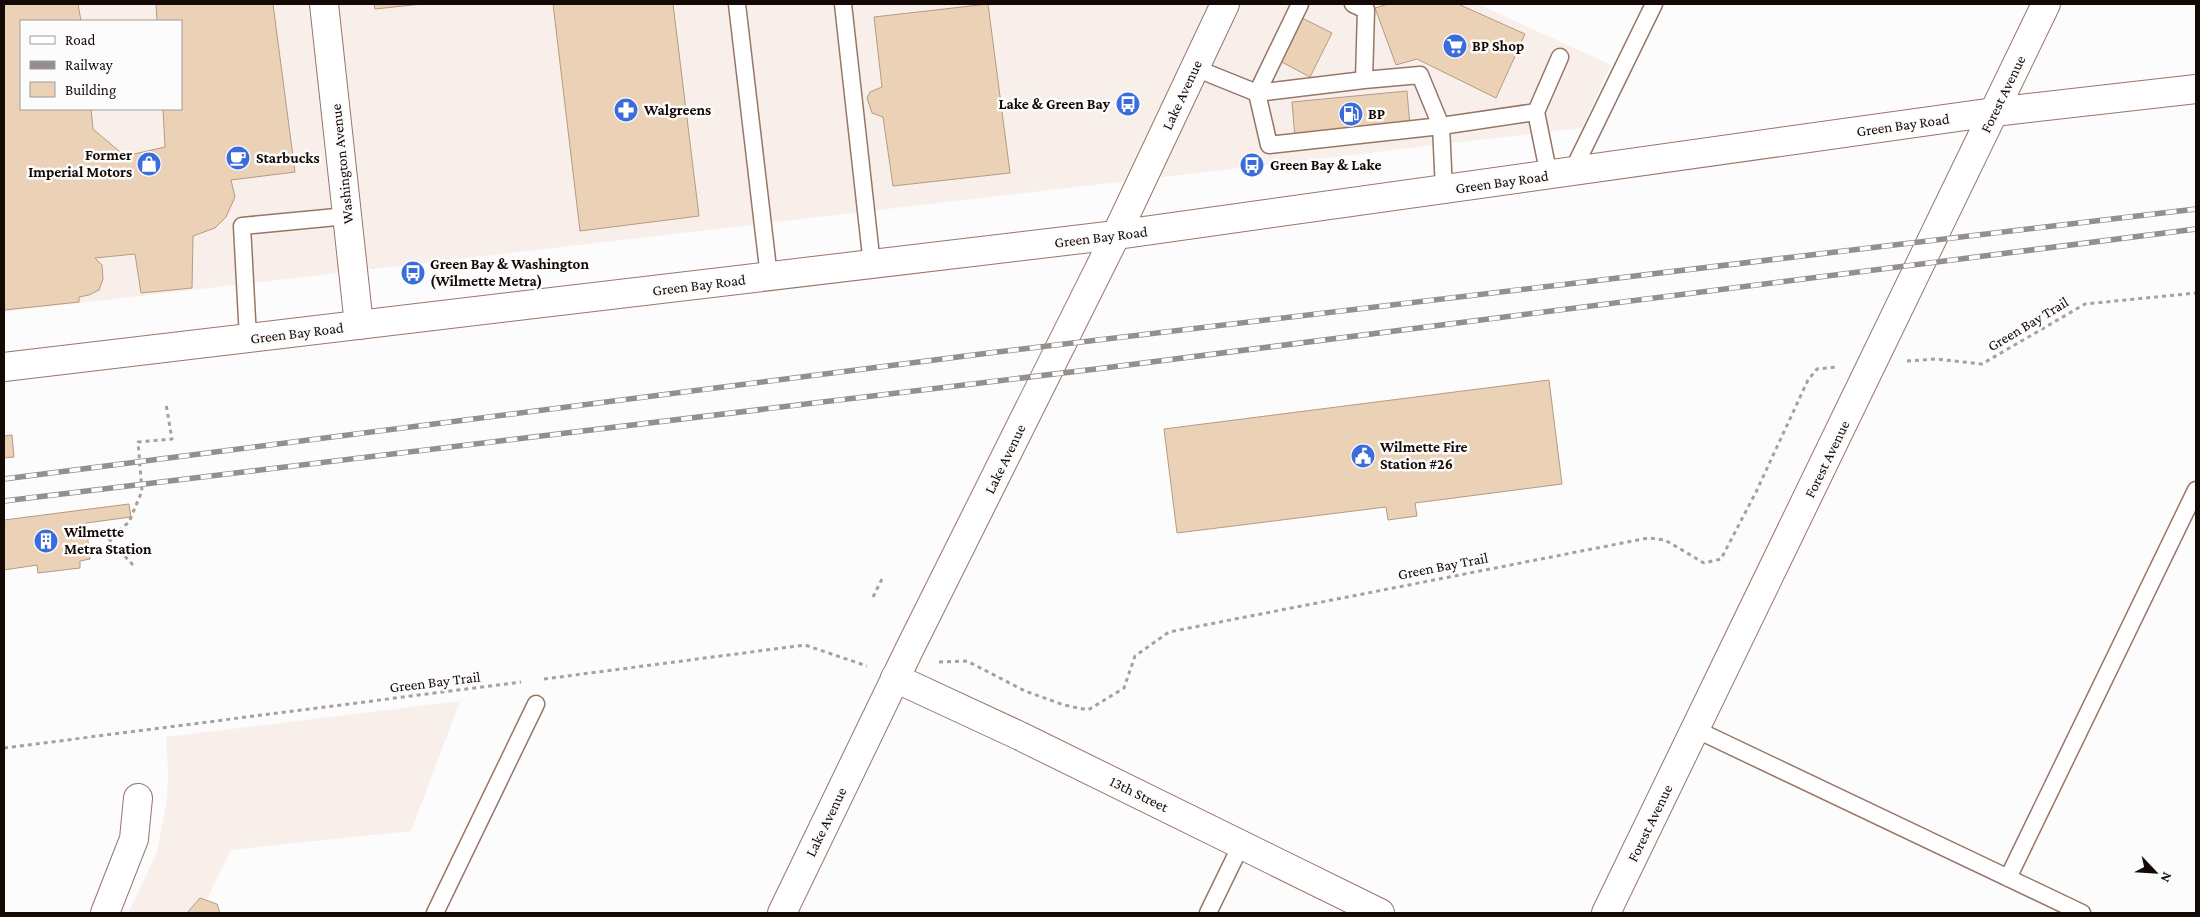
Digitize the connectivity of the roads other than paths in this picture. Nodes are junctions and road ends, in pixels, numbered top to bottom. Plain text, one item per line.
1 (324, 4) edge
2 (737, 4) edge
3 (843, 4) edge
4 (1225, 4) edge
5 (1300, 4) edge
6 (1353, 4) edge
7 (1654, 4) edge
8 (2046, 4) edge
9 (1560, 57) dead end
10 (1195, 68) junction
11 (1364, 80) junction
12 (2196, 88) edge
13 (1257, 93) junction
14 (1536, 112) junction
15 (1994, 112) junction
16 (1441, 126) junction
17 (1561, 174) junction
18 (1444, 190) junction
19 (347, 216) junction
20 (1116, 236) junction
21 (872, 265) junction
22 (769, 277) junction
23 (359, 325) junction
24 (248, 338) junction
25 (4, 367) edge
26 (2196, 490) edge
27 (895, 678) junction
28 (536, 704) dead end
29 (1695, 729) junction
30 (138, 798) dead end
31 (1241, 845) junction
32 (2008, 878) junction
33 (105, 913) edge
34 (435, 913) edge
35 (782, 913) edge
36 (1208, 913) edge
37 (1380, 913) edge
38 (1606, 913) edge
39 (2082, 913) edge

1 - 19 street, Washington Avenue
2 - 22 lane
3 - 21 lane
4 - 10 street, Lake Avenue
5 - 13 lane
6 - 11 lane
7 - 17 lane
8 - 15 street, Forest Avenue
9 - 14 lane
10 - 13 lane
10 - 20 street, Lake Avenue
11 - 13 lane
11 - 16 lane
12 - 15 street, Green Bay Road
13 - 16 lane
14 - 16 lane
14 - 17 lane
15 - 17 street, Green Bay Road
15 - 29 street, Forest Avenue
16 - 18 lane
17 - 18 street, Green Bay Road
18 - 20 street, Green Bay Road
19 - 23 street, Washington Avenue
19 - 24 lane
20 - 21 street, Green Bay Road
20 - 27 street, Lake Avenue
21 - 22 street, Green Bay Road
22 - 23 street, Green Bay Road
23 - 24 street, Green Bay Road
24 - 25 street, Green Bay Road
26 - 32 lane
27 - 31 street, 13th Street
27 - 35 street, Lake Avenue
28 - 34 lane
29 - 32 lane
29 - 38 street, Forest Avenue
30 - 33 street
31 - 36 lane
31 - 37 street, 13th Street
32 - 39 lane

